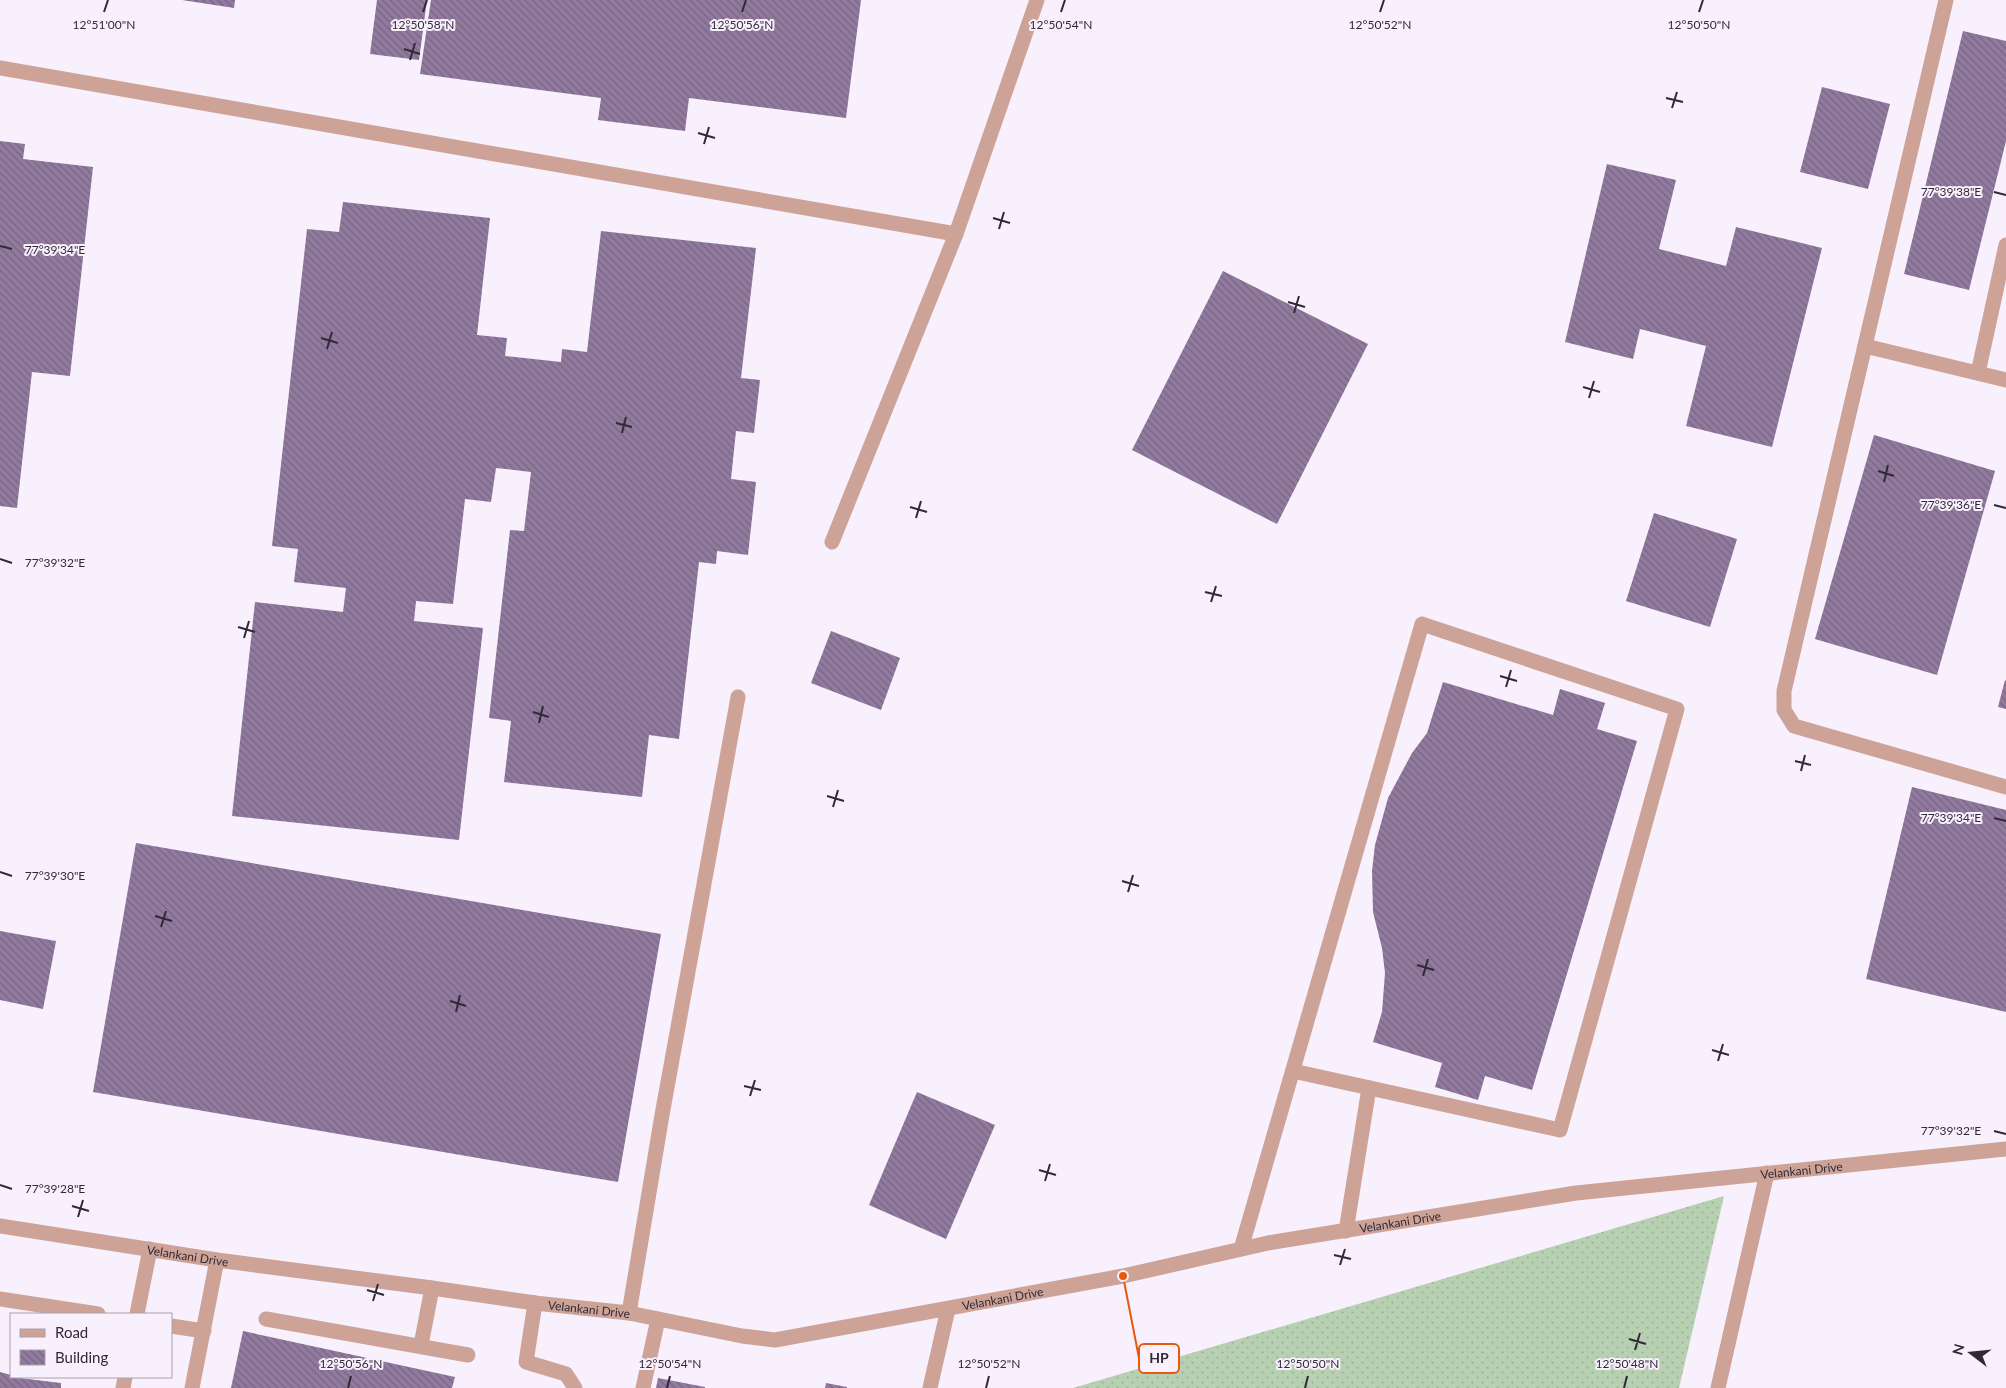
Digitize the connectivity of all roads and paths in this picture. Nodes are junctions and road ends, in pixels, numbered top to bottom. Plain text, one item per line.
1 (1038, 0) edge
2 (1946, 0) edge
3 (0, 68) edge
4 (956, 234) junction
5 (2006, 245) edge
6 (1865, 346) junction
7 (1978, 373) junction
8 (2006, 380) edge
9 (832, 542) dead end
10 (738, 697) dead end
11 (2006, 787) edge
12 (1293, 1071) junction
13 (1369, 1088) junction
14 (2006, 1149) edge
15 (1767, 1173) junction
16 (0, 1226) edge
17 (1346, 1231) junction
18 (150, 1249) junction
19 (1241, 1249) junction
20 (217, 1260) junction
21 (432, 1288) junction
22 (0, 1299) edge
23 (535, 1304) junction
24 (948, 1309) junction
25 (91, 1313) edge
26 (137, 1313) edge
27 (629, 1313) junction
28 (266, 1319) dead end
29 (658, 1319) junction
30 (172, 1326) edge
31 (204, 1331) junction
32 (421, 1345) junction
33 (468, 1354) dead end
34 (192, 1388) edge
35 (575, 1388) edge
36 (643, 1388) edge
37 (930, 1388) edge
38 (1718, 1388) edge

1 - 4 street
2 - 6 street
3 - 4 street
4 - 9 street
5 - 7 street
6 - 7 street
6 - 11 street
7 - 8 street
10 - 27 street
12 - 13 street
12 - 13 street
12 - 19 street
13 - 17 street
14 - 15 street, Velankani Drive
15 - 17 street, Velankani Drive
15 - 38 street
16 - 18 street, Velankani Drive
17 - 19 street, Velankani Drive
18 - 20 street, Velankani Drive
18 - 26 street
19 - 24 street, Velankani Drive
20 - 21 street, Velankani Drive
20 - 31 street
21 - 23 street, Velankani Drive
21 - 32 street
22 - 25 street
23 - 27 street, Velankani Drive
23 - 35 street
24 - 29 street, Velankani Drive
24 - 37 street
27 - 29 street, Velankani Drive
28 - 32 street
29 - 36 street
30 - 31 street
31 - 34 street
32 - 33 street

